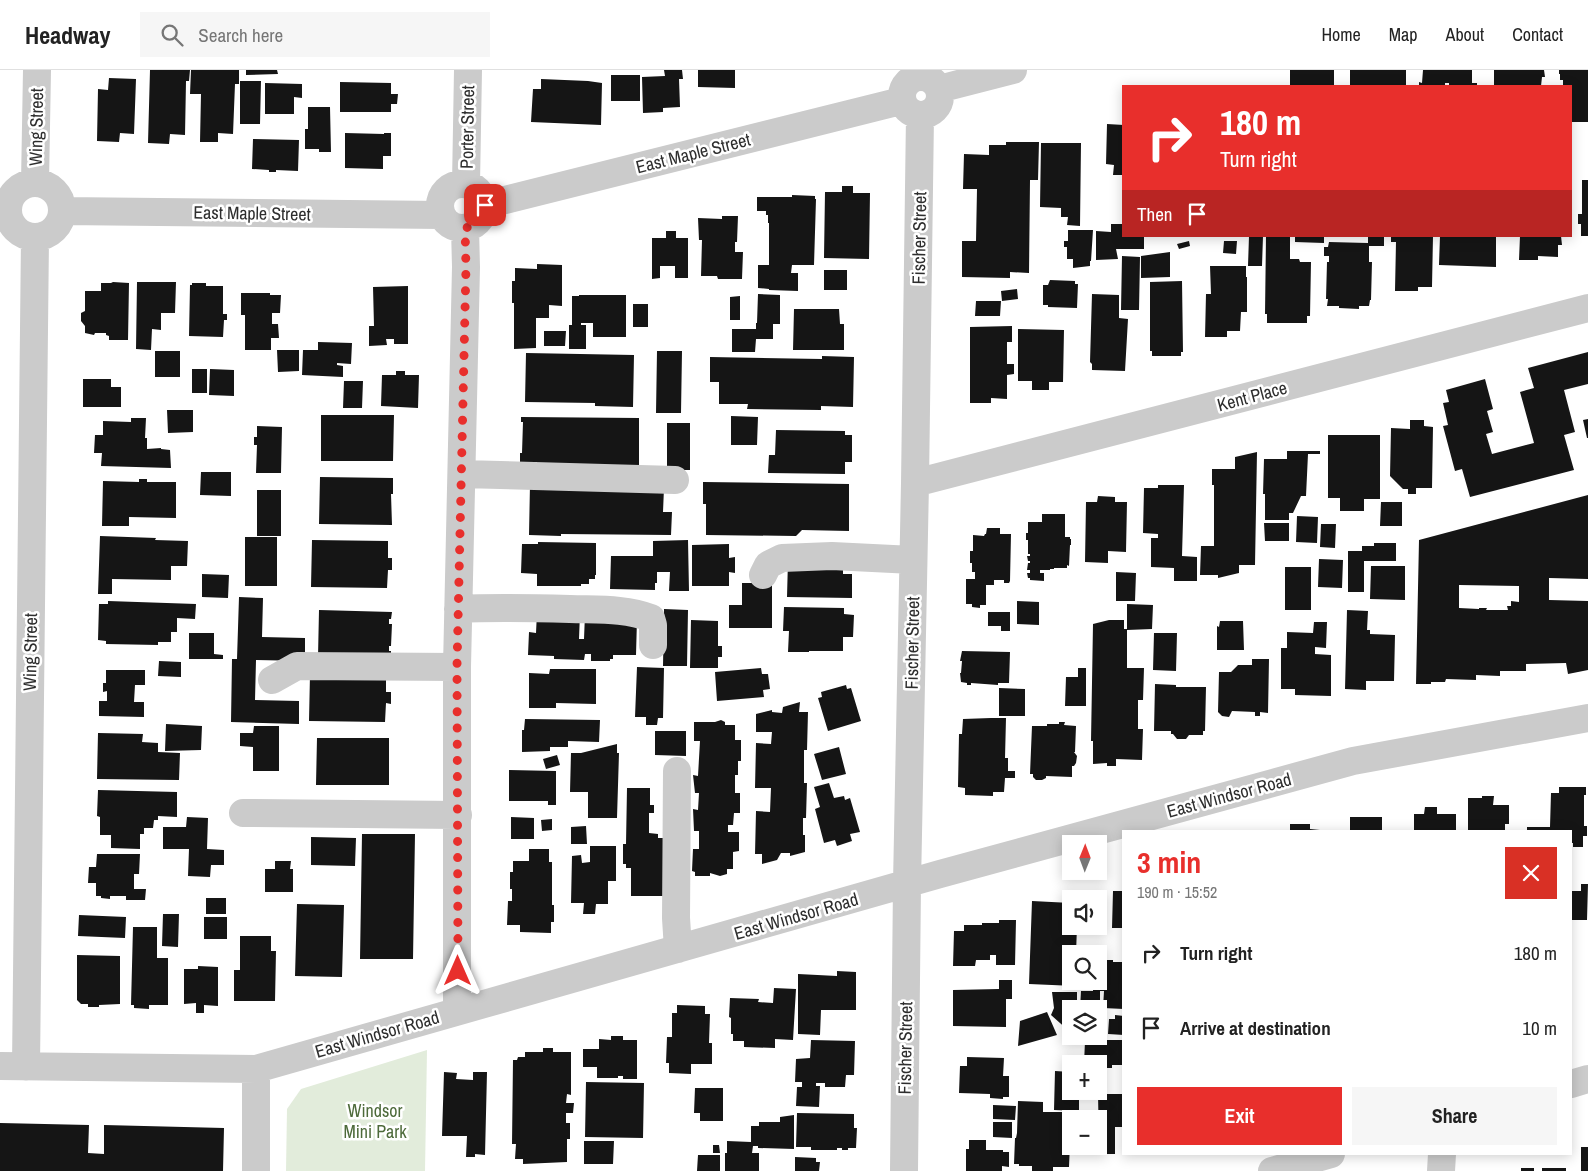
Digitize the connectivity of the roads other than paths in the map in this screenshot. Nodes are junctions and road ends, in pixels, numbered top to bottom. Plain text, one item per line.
1 (37, 70) edge
2 (468, 70) edge
3 (1013, 70) edge
4 (926, 79) edge
5 (911, 108) junction
6 (35, 184) junction
7 (466, 184) junction
8 (485, 205) junction
9 (4, 209) edge
10 (62, 211) junction
11 (442, 215) junction
12 (465, 228) junction
13 (35, 237) junction
14 (1588, 308) edge
15 (462, 474) junction
16 (675, 480) dead end
17 (915, 483) junction
18 (913, 560) junction
19 (763, 575) dead end
20 (458, 609) junction
21 (653, 645) dead end
22 (457, 666) junction
23 (272, 680) dead end
24 (1588, 718) edge
25 (677, 770) dead end
26 (243, 813) dead end
27 (458, 814) junction
28 (906, 884) junction
29 (678, 949) junction
30 (457, 1011) junction
31 (13, 1066) edge
32 (256, 1069) junction
33 (1588, 1079) edge
34 (1572, 1084) edge
35 (1328, 1155) edge
36 (1442, 1155) edge
37 (256, 1171) edge
38 (904, 1171) edge
39 (1272, 1171) edge
40 (1442, 1171) edge

1 - 6 street, Wing Street
2 - 7 street, Porter Street
3 - 4 street
4 - 5 street
5 - 8 street, East Maple Street
5 - 17 street, Fischer Street
6 - 9 street
6 - 10 street
7 - 8 street
7 - 11 street
8 - 12 street
9 - 13 street
10 - 11 street, East Maple Street
10 - 13 street
11 - 12 street
12 - 15 street
13 - 31 street, Wing Street
14 - 17 street, Kent Place
15 - 16 street
15 - 20 street
17 - 18 street, Fischer Street
18 - 19 street
18 - 28 street, Fischer Street
20 - 21 street
20 - 22 street
22 - 23 street
22 - 27 street
24 - 28 street, East Windsor Road
25 - 29 street
26 - 27 street
27 - 30 street
28 - 29 street, East Windsor Road
28 - 38 street, Fischer Street
29 - 30 street, East Windsor Road
30 - 32 street, East Windsor Road
31 - 32 street, East Windsor Road
32 - 37 street
33 - 34 street
35 - 39 street
36 - 40 street

